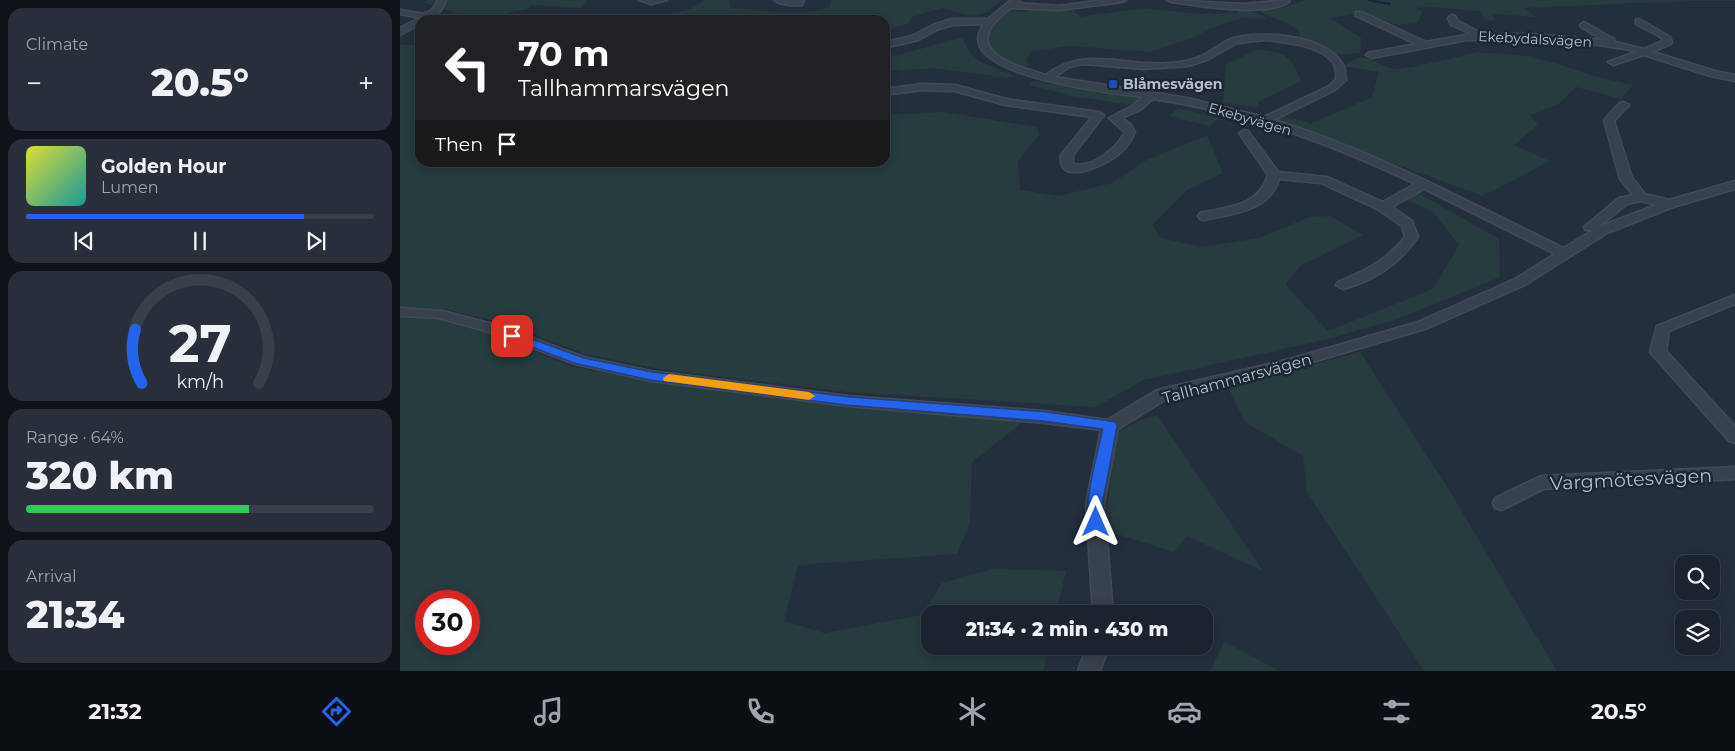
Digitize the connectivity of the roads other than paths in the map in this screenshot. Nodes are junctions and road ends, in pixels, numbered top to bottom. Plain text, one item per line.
1 (442, 0) edge
2 (642, 0) edge
3 (663, 0) edge
4 (783, 0) edge
5 (800, 0) edge
6 (1122, 0) edge
7 (1171, 0) edge
8 (1285, 0) edge
9 (1013, 3) edge
10 (400, 12) edge
11 (1358, 14) dead end
12 (422, 15) edge
13 (431, 15) edge
14 (1452, 18) dead end
15 (990, 21) junction
16 (1639, 22) dead end
17 (415, 24) edge
18 (1584, 25) dead end
19 (1524, 26) dead end
20 (400, 32) edge
21 (1479, 36) junction
22 (1530, 37) junction
23 (890, 44) edge
24 (1423, 44) junction
25 (1616, 45) junction
26 (1647, 52) junction
27 (1371, 55) dead end
28 (1613, 62) dead end
29 (1047, 78) junction
30 (1735, 78) edge
31 (890, 91) edge
32 (1151, 95) junction
33 (1624, 105) dead end
34 (1099, 115) junction
35 (1114, 118) junction
36 (1264, 121) junction
37 (1247, 136) dead end
38 (1274, 175) junction
39 (1424, 184) junction
40 (1735, 185) edge
41 (1642, 197) junction
42 (1669, 204) junction
43 (1384, 207) junction
44 (1204, 216) dead end
45 (1590, 227) dead end
46 (1564, 253) junction
47 (1343, 285) dead end
48 (1735, 299) edge
49 (400, 312) edge
50 (1110, 426) junction
51 (1735, 437) edge
52 (1735, 473) edge
53 (1502, 503) dead end
54 (1102, 605) edge
55 (1094, 655) edge
56 (1088, 671) edge

1 - 13 street
2 - 3 street
4 - 5 street
6 - 9 street
7 - 8 street
9 - 15 street
10 - 12 street
11 - 24 street
14 - 21 street
15 - 23 street
15 - 29 street, Ekebyvägen
16 - 26 street
17 - 20 street
18 - 25 street
19 - 22 street
21 - 22 street, Ekebydalsvägen
21 - 24 street, Ekebydalsvägen
22 - 25 street, Ekebydalsvägen
24 - 27 street, Ekebydalsvägen
25 - 26 street, Ekebydalsvägen
26 - 28 street
26 - 30 street, Ekebydalsvägen
29 - 32 street, Ekebyvägen
29 - 36 street
31 - 34 street
32 - 35 street
32 - 36 street, Ekebyvägen
33 - 41 street
34 - 35 street
34 - 35 street
36 - 39 street, Ekebyvägen
37 - 38 street
38 - 43 street
38 - 44 street
39 - 43 street
39 - 46 street, Ekebyvägen
40 - 42 street, Tallhammarsvägen
41 - 42 street
41 - 45 street
42 - 46 street, Tallhammarsvägen
43 - 47 street
46 - 50 street, Tallhammarsvägen
48 - 51 street
49 - 50 street
50 - 54 street
52 - 53 street, Vargmötesvägen
55 - 56 street

